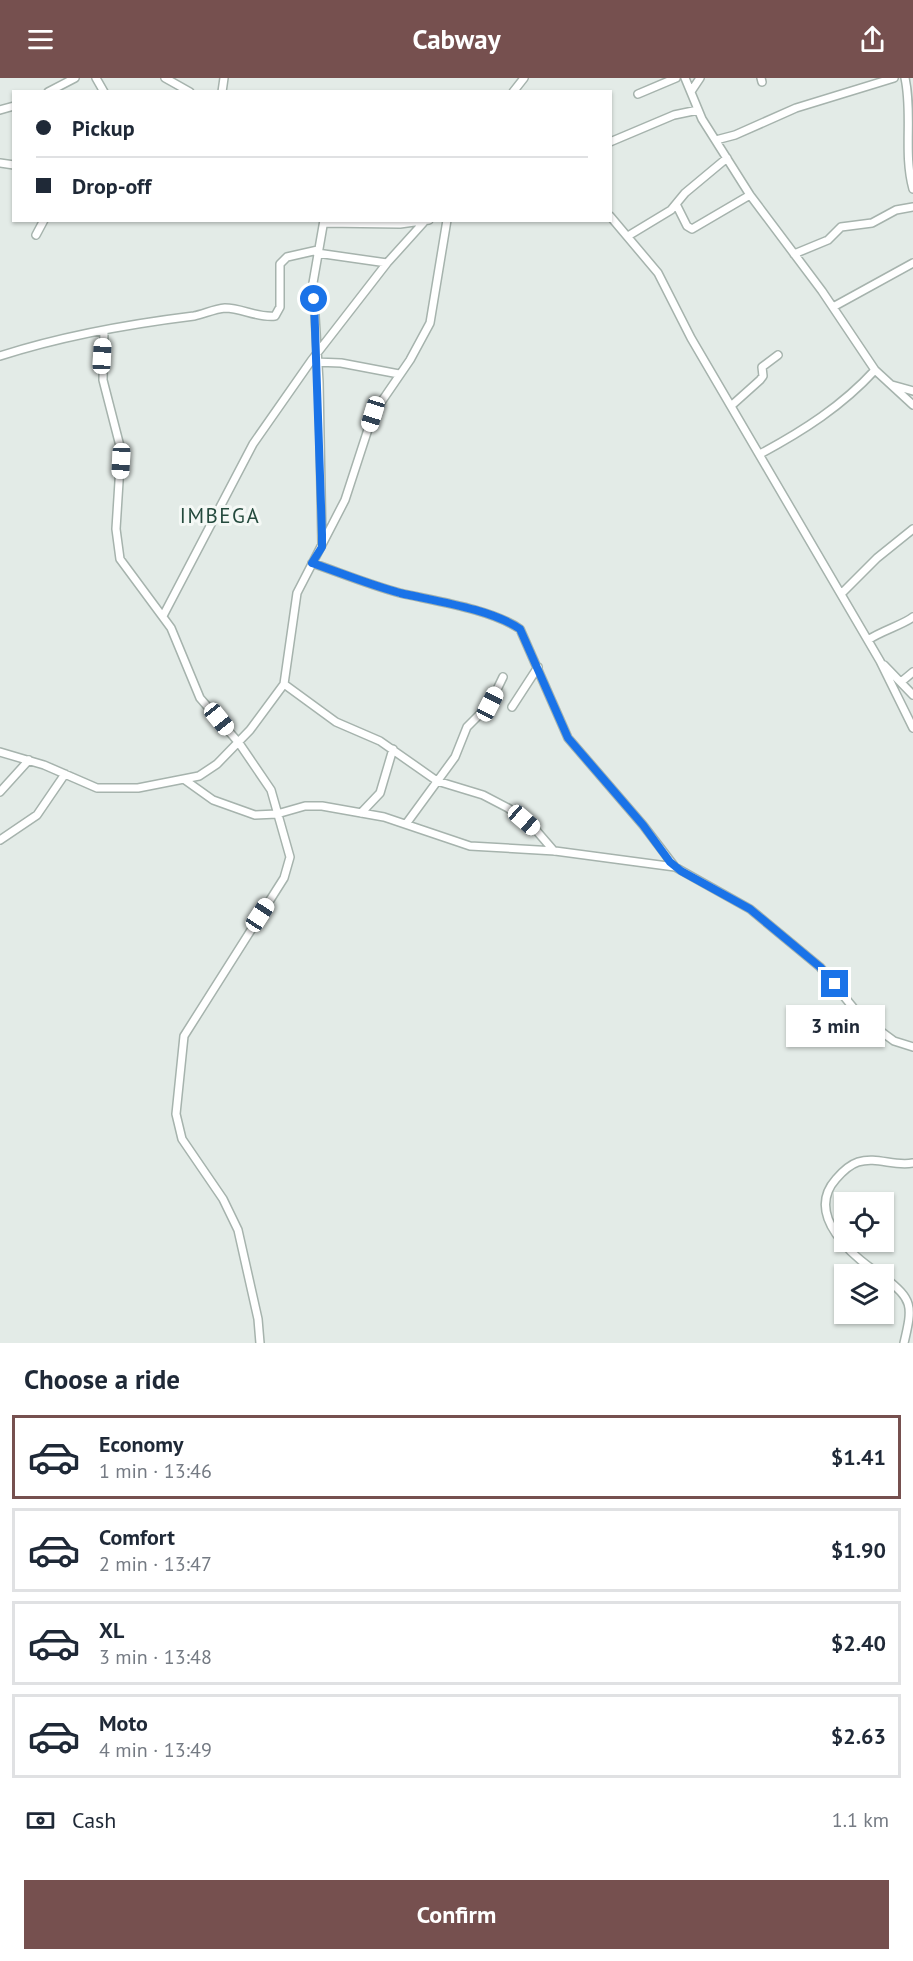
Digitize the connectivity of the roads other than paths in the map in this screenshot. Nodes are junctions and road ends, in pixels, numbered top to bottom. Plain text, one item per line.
1 (75, 78) edge
2 (165, 78) edge
3 (524, 78) edge
4 (676, 78) edge
5 (686, 78) edge
6 (700, 78) edge
7 (894, 78) edge
8 (905, 78) edge
9 (52, 90) edge
10 (186, 90) edge
11 (515, 90) edge
12 (692, 90) junction
13 (638, 94) dead end
14 (698, 110) junction
15 (716, 140) junction
16 (612, 141) edge
17 (727, 158) junction
18 (913, 189) edge
19 (750, 195) junction
20 (677, 206) junction
21 (913, 207) edge
22 (612, 218) edge
23 (43, 222) edge
24 (324, 222) edge
25 (426, 222) edge
26 (447, 222) edge
27 (36, 235) dead end
28 (628, 236) junction
29 (318, 252) junction
30 (794, 254) junction
31 (913, 262) edge
32 (387, 263) junction
33 (833, 307) junction
34 (104, 331) junction
35 (778, 355) dead end
36 (0, 356) edge
37 (315, 359) junction
38 (875, 370) junction
39 (399, 374) junction
40 (887, 383) junction
41 (913, 391) edge
42 (913, 405) edge
43 (731, 406) junction
44 (760, 454) junction
45 (913, 529) edge
46 (322, 547) junction
47 (312, 563) junction
48 (841, 594) junction
49 (163, 616) junction
50 (913, 617) edge
51 (868, 640) junction
52 (880, 661) junction
53 (538, 667) junction
54 (913, 672) edge
55 (503, 677) dead end
56 (901, 682) junction
57 (284, 684) junction
58 (913, 695) edge
59 (512, 707) dead end
60 (913, 728) edge
61 (239, 743) junction
62 (393, 749) junction
63 (0, 752) edge
64 (29, 760) junction
65 (65, 774) junction
66 (185, 780) junction
67 (437, 781) junction
68 (0, 792) edge
69 (361, 813) junction
70 (277, 814) junction
71 (406, 824) junction
72 (0, 840) edge
73 (555, 851) junction
74 (675, 867) junction
75 (913, 1047) edge
76 (913, 1163) edge
77 (866, 1264) edge
78 (894, 1284) edge
79 (260, 1343) edge
80 (904, 1343) edge

1 - 9 street
2 - 10 street
3 - 11 street
4 - 13 street
5 - 12 street
6 - 12 street
7 - 15 street
8 - 18 street
12 - 14 street
14 - 15 street
14 - 16 street
15 - 17 street
17 - 19 street
17 - 20 street
19 - 20 street
19 - 30 street
20 - 28 street
21 - 30 street
22 - 28 street
23 - 27 street
24 - 29 street
25 - 32 street
26 - 39 street
28 - 43 street
29 - 32 street
29 - 34 street
29 - 37 street
30 - 33 street
31 - 33 street
32 - 37 street
33 - 38 street
34 - 36 street
34 - 49 street
35 - 43 street
37 - 39 street
37 - 46 street
37 - 49 street
38 - 40 street
38 - 44 street
39 - 46 street
40 - 41 street
40 - 42 street
43 - 44 street
44 - 48 street
45 - 48 street
46 - 47 street
47 - 53 street
47 - 57 street
48 - 51 street
49 - 61 street
50 - 51 street
51 - 52 street
52 - 56 street
52 - 60 street
53 - 59 street
53 - 74 street
54 - 56 street
55 - 67 street
56 - 58 street
57 - 61 street
57 - 62 street
61 - 66 street
61 - 70 street
62 - 67 street
62 - 69 street
63 - 64 street
64 - 65 street
64 - 68 street
65 - 66 street
65 - 72 street
66 - 70 street
67 - 71 street
67 - 73 street
69 - 70 street
69 - 71 street
70 - 79 street
71 - 73 street
73 - 74 street
74 - 75 street
76 - 77 street
78 - 80 street

